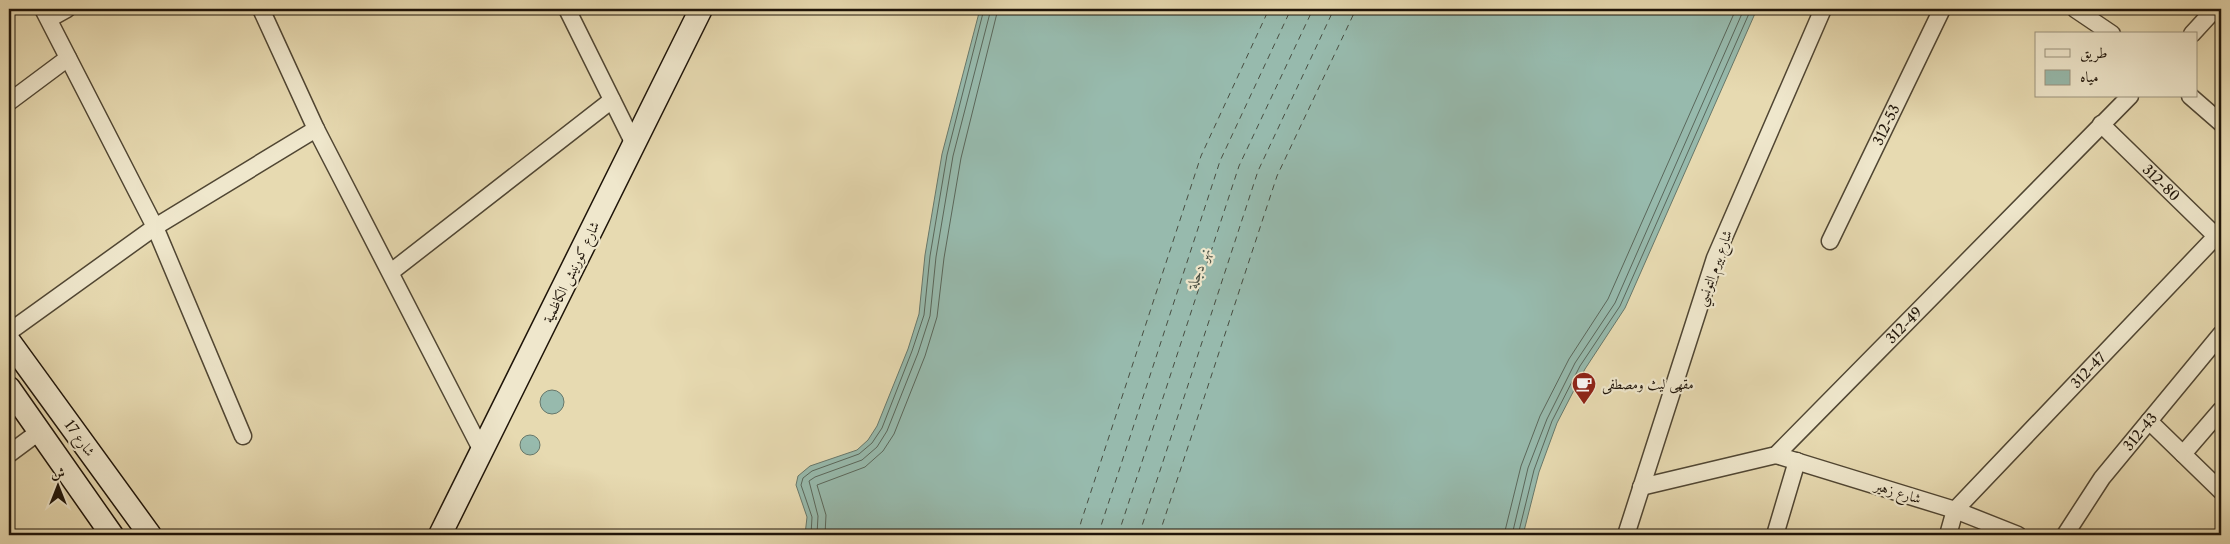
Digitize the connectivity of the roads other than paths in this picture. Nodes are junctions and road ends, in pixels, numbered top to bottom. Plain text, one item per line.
1 (67, 9) edge
2 (261, 9) edge
3 (567, 9) edge
4 (701, 9) edge
5 (1822, 9) edge
6 (1942, 9) edge
7 (2075, 9) edge
8 (2215, 9) edge
9 (46, 14) edge
10 (2109, 32) edge
11 (2194, 32) edge
12 (68, 58) junction
13 (2128, 98) edge
14 (2192, 98) edge
15 (612, 100) junction
16 (9, 102) edge
17 (2221, 123) edge
18 (2101, 124) junction
19 (316, 129) junction
20 (634, 144) junction
21 (155, 228) junction
22 (2220, 236) edge
23 (1830, 241) dead end
24 (391, 272) junction
25 (9, 332) edge
26 (2221, 334) edge
27 (9, 342) edge
28 (9, 388) edge
29 (2221, 410) edge
30 (2149, 421) junction
31 (40, 431) junction
32 (243, 436) dead end
33 (482, 450) junction
34 (9, 454) edge
35 (1776, 454) junction
36 (2183, 454) junction
37 (1797, 461) junction
38 (1641, 487) junction
39 (2221, 491) edge
40 (1955, 510) junction
41 (112, 535) edge
42 (150, 535) edge
43 (440, 535) edge
44 (1626, 535) edge
45 (1775, 535) edge
46 (1948, 535) edge
47 (2018, 535) edge
48 (2065, 535) edge

1 - 9 street
2 - 19 street
3 - 15 street
4 - 20 street, شارع كورنيش الكاظمية
5 - 38 street, شارع بيرم التونسي
6 - 23 street, 312-53
7 - 10 street
8 - 11 street
9 - 12 street
12 - 16 street
12 - 21 street
13 - 18 street, 312-49
14 - 17 street
15 - 20 street
15 - 24 street
18 - 22 street, 312-80
18 - 35 street, 312-49
19 - 21 street
19 - 24 street
20 - 33 street, شارع كورنيش الكاظمية
21 - 25 street
21 - 32 street
22 - 40 street, 312-47
24 - 33 street
26 - 30 street, 312-43
27 - 42 street, شارع 17
28 - 31 street, شارع 17
29 - 36 street
30 - 36 street
30 - 48 street, 312-43
31 - 34 street
31 - 41 street, شارع 17
33 - 43 street, شارع كورنيش الكاظمية
35 - 37 street, شارع زهير
35 - 38 street
36 - 39 street
37 - 40 street, شارع زهير
37 - 45 street
38 - 44 street, شارع بيرم التونسي
40 - 46 street
40 - 47 street, شارع زهير

